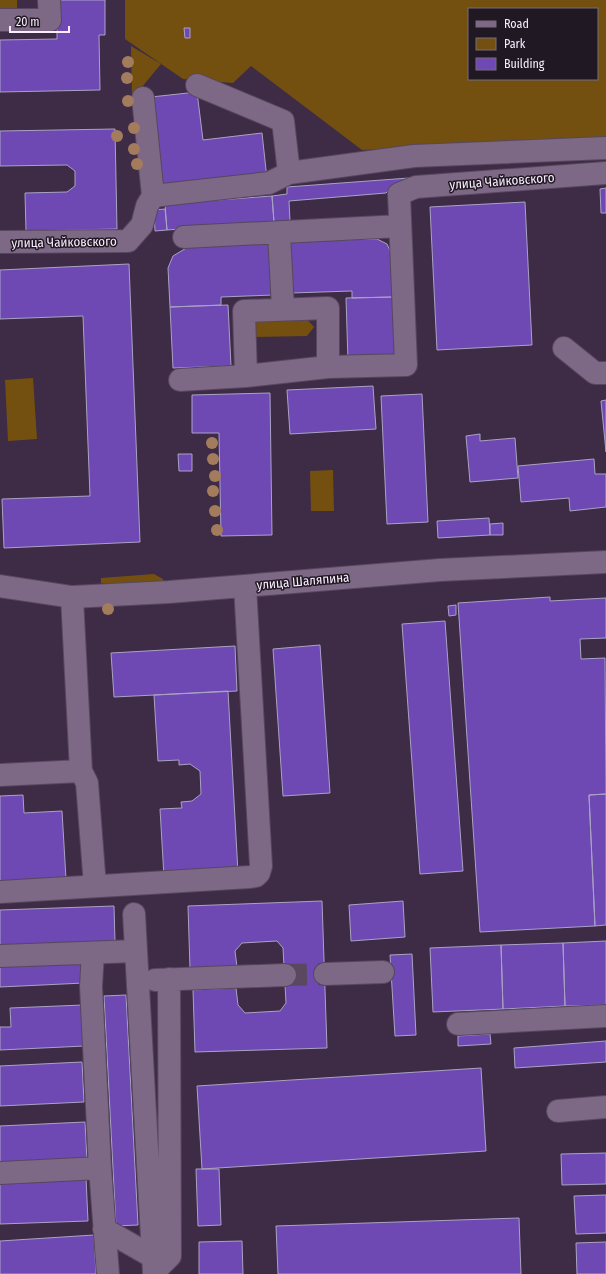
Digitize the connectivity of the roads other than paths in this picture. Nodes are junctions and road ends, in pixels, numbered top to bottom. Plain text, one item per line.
1 (49, 0) edge
2 (0, 20) edge
3 (196, 85) dead end
4 (143, 98) dead end
5 (606, 148) edge
6 (289, 173) junction
7 (606, 173) edge
8 (153, 196) junction
9 (400, 226) junction
10 (279, 232) junction
11 (184, 237) dead end
12 (0, 242) edge
13 (283, 309) junction
14 (564, 348) dead end
15 (328, 367) junction
16 (606, 373) edge
17 (246, 376) junction
18 (180, 380) dead end
19 (606, 562) edge
20 (0, 586) edge
21 (245, 586) junction
22 (72, 597) junction
23 (81, 770) junction
24 (0, 775) edge
25 (95, 886) junction
26 (0, 892) edge
27 (134, 914) dead end
28 (136, 950) junction
29 (93, 953) junction
30 (0, 956) edge
31 (383, 972) dead end
32 (325, 974) tunnel mouth
33 (285, 975) tunnel mouth
34 (169, 980) junction
35 (138, 981) junction
36 (606, 1016) edge
37 (458, 1024) dead end
38 (606, 1107) edge
39 (558, 1111) dead end
40 (100, 1168) junction
41 (0, 1173) edge
42 (104, 1229) junction
43 (154, 1267) edge
44 (108, 1274) edge

1 - 2 street
3 - 6 street
4 - 8 street
5 - 6 street
6 - 8 street
7 - 9 street, улица Чайковского
8 - 12 street, улица Чайковского
9 - 10 street
9 - 15 street
10 - 11 street
10 - 13 street
13 - 15 street
13 - 17 street
14 - 16 street
15 - 17 street
17 - 18 street
19 - 21 street, улица Шаляпина
20 - 22 street, улица Шаляпина
21 - 22 street, улица Шаляпина
21 - 25 street
22 - 23 street
23 - 24 street
23 - 25 street
25 - 26 street
27 - 28 street
28 - 29 street
28 - 35 street
29 - 30 street
29 - 40 street
31 - 32 street
33 - 34 street
34 - 35 street
34 - 43 street
35 - 43 street
36 - 37 street
38 - 39 street
40 - 41 street
40 - 42 street
42 - 43 street
42 - 44 street

